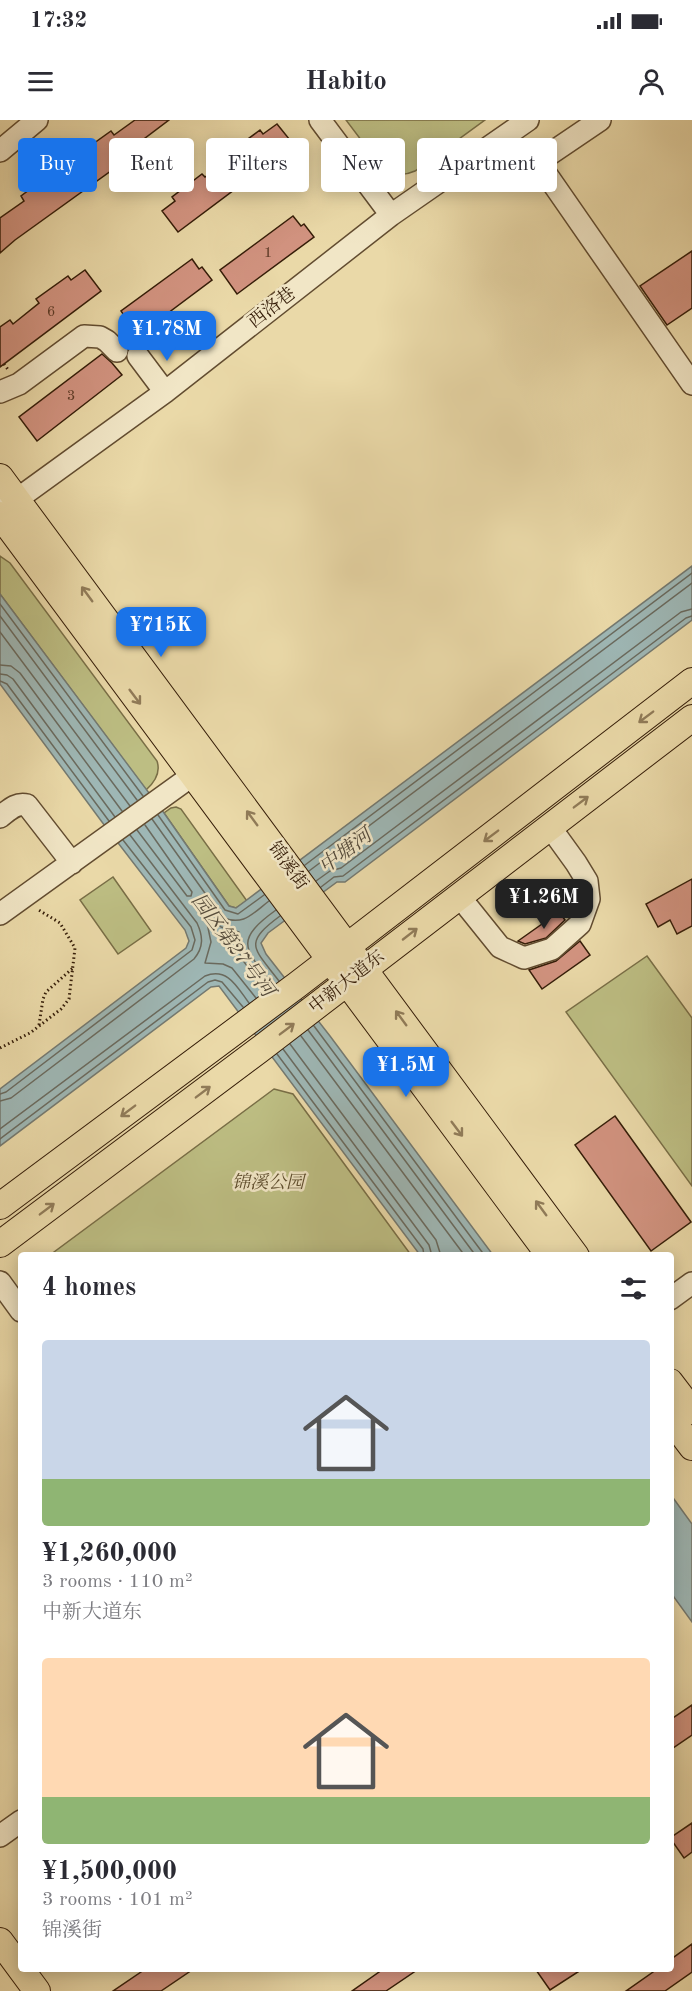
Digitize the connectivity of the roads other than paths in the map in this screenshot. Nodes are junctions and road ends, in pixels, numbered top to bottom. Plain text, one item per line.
1 (37, 120) edge
2 (320, 120) edge
3 (528, 120) edge
4 (600, 120) edge
5 (0, 151) edge
6 (391, 215) junction
7 (117, 351) dead end
8 (138, 356) dead end
9 (692, 384) edge
10 (0, 392) edge
11 (165, 392) junction
12 (0, 477) edge
13 (6, 509) edge
14 (692, 681) edge
15 (692, 718) edge
16 (194, 775) junction
17 (0, 817) edge
18 (550, 826) junction
19 (72, 863) junction
20 (279, 872) junction
21 (459, 896) junction
22 (0, 914) edge
23 (338, 952) junction
24 (356, 976) junction
25 (0, 1206) edge
26 (0, 1244) edge
27 (547, 1252) edge
28 (573, 1252) edge
29 (0, 1282) edge
30 (692, 1283) edge
31 (674, 1296) edge
32 (18, 1307) edge
33 (674, 1387) edge
34 (692, 1411) edge
35 (674, 1423) edge
36 (692, 1447) edge
37 (18, 1823) edge
38 (0, 1836) edge
39 (0, 1941) edge
40 (18, 1965) edge
41 (23, 1972) edge
42 (37, 1991) edge

1 - 5 street
2 - 6 street
3 - 6 street, 西洛巷
4 - 9 street
6 - 11 street, 西洛巷
7 - 10 street
8 - 11 street
11 - 13 street, 西洛巷
12 - 13 main road, 锦溪街
13 -> 16 main road, 锦溪街
20 -> 13 main road, 锦溪街
14 -> 23 main road, 中新大道东
18 -> 15 main road, 中新大道东
16 - 19 street
16 - 20 main road, 锦溪街
17 - 19 street
18 - 21 main road, 中新大道东
18 - 21 street
19 - 22 street
20 - 23 main road, 锦溪街
24 -> 21 main road, 中新大道东
23 - 24 main road, 锦溪街
23 -> 25 main road, 中新大道东
26 -> 24 main road, 中新大道东
24 -> 27 main road, 锦溪街
28 -> 24 main road, 锦溪街
29 - 32 street
30 - 31 street
33 - 34 main road
35 - 36 main road
37 - 38 street
39 - 40 main road
41 - 42 main road

